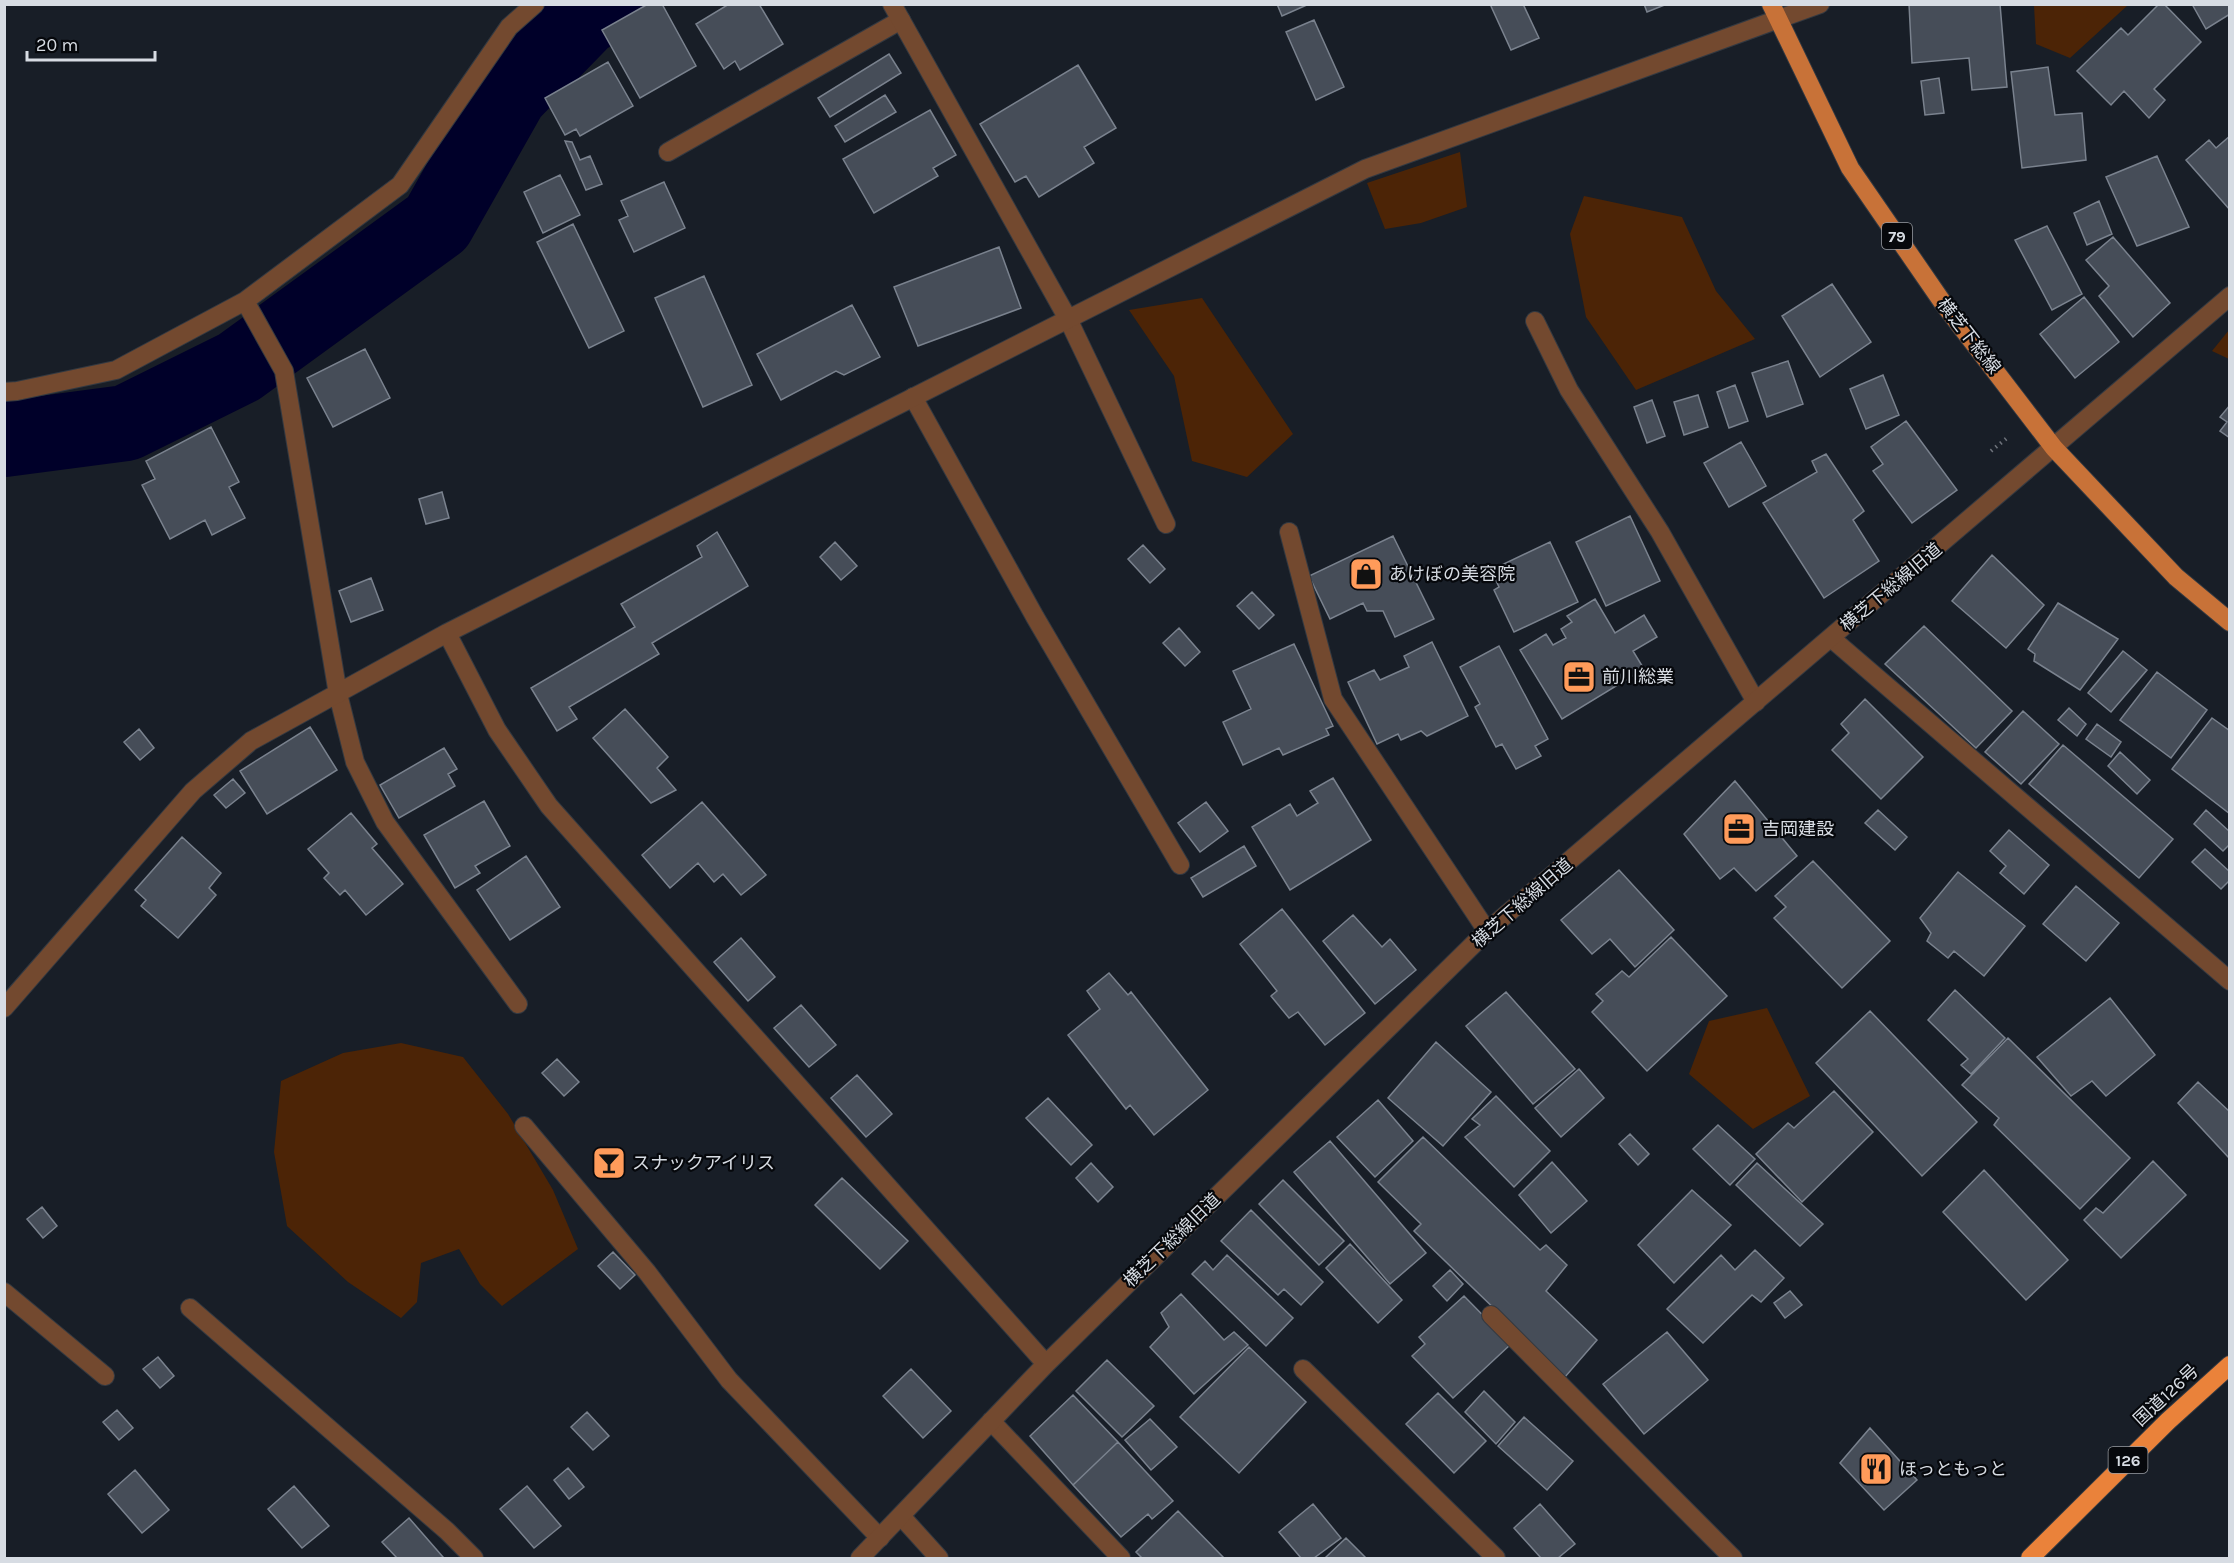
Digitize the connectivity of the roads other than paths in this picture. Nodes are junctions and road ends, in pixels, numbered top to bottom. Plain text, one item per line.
1 (536, 4) edge
2 (1820, 4) edge
3 (896, 12) edge
4 (1774, 12) edge
5 (668, 152) dead end
6 (2229, 296) edge
7 (245, 300) junction
8 (1068, 319) junction
9 (1535, 321) dead end
10 (4, 392) edge
11 (914, 397) junction
12 (2054, 448) junction
13 (1166, 524) dead end
14 (1289, 532) dead end
15 (2229, 622) edge
16 (447, 633) junction
17 (1831, 638) junction
18 (338, 694) junction
19 (1756, 702) junction
20 (1180, 865) dead end
21 (1487, 931) junction
22 (2229, 981) edge
23 (518, 1004) dead end
24 (4, 1008) edge
25 (524, 1126) dead end
26 (4, 1292) edge
27 (190, 1308) dead end
28 (1491, 1315) dead end
29 (1046, 1364) junction
30 (2229, 1365) edge
31 (1303, 1369) dead end
32 (105, 1376) dead end
33 (991, 1421) junction
34 (901, 1516) junction
35 (880, 1538) junction
36 (474, 1558) edge
37 (860, 1558) edge
38 (939, 1558) edge
39 (1121, 1558) edge
40 (1496, 1558) edge
41 (1733, 1558) edge
42 (2030, 1558) edge

1 - 7 street
2 - 4 street
3 - 5 street
3 - 8 street
4 - 8 street
4 - 12 main road, 横芝下総線 / 79
6 - 12 street, 横芝下総線旧道
7 - 10 street
7 - 18 street
8 - 11 street
8 - 13 street
9 - 19 street
11 - 16 street
11 - 20 street
12 - 15 main road, 横芝下総線 / 79
12 - 17 street, 横芝下総線旧道
14 - 21 street
16 - 18 street
16 - 29 street
17 - 19 street, 横芝下総線旧道
17 - 22 street
18 - 23 street
18 - 24 street
19 - 21 street, 横芝下総線旧道
21 - 29 street, 横芝下総線旧道
25 - 35 street
26 - 32 street
27 - 36 street
28 - 41 street
29 - 33 street, 横芝下総線旧道
30 - 42 highway, 国道126号 / 126
31 - 40 street
33 - 34 street, 横芝下総線旧道
33 - 39 street
34 - 35 street, 横芝下総線旧道
34 - 38 street
35 - 37 street, 横芝下総線旧道

